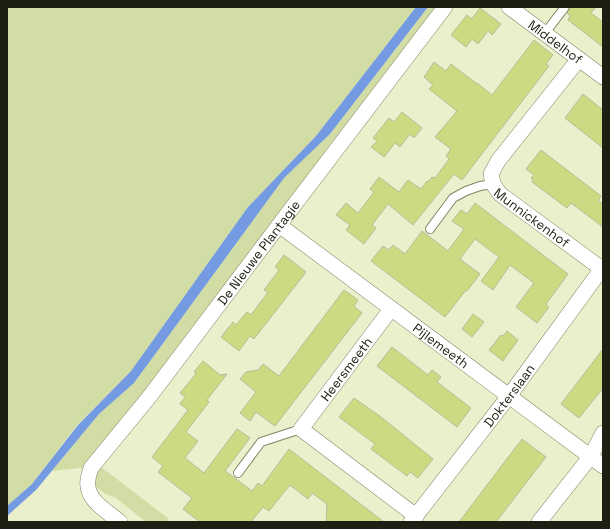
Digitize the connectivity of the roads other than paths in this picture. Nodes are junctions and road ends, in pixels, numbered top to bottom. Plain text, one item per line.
1 (445, 7) edge
2 (509, 7) edge
3 (565, 7) edge
4 (545, 33) junction
5 (579, 59) junction
6 (603, 77) edge
7 (493, 184) junction
8 (279, 225) junction
9 (430, 229) dead end
10 (602, 268) edge
11 (391, 308) junction
12 (509, 396) junction
13 (301, 429) junction
14 (603, 433) edge
15 (590, 456) junction
16 (603, 466) edge
17 (238, 472) dead end
18 (414, 519) edge
19 (120, 522) edge
20 (539, 522) edge

1 - 8 street, De Nieuwe Plantagie
2 - 4 street, Middelhof
3 - 4 lane
4 - 5 street, Middelhof
5 - 6 street, Middelhof
5 - 7 street, Munnickenhof
7 - 9 lane
7 - 10 street, Munnickenhof
8 - 11 street, Pijlemeeth
8 - 19 street, De Nieuwe Plantagie
10 - 12 street, Dokterslaan
11 - 12 street, Pijlemeeth
11 - 13 street, Heersmeeth
12 - 15 street, Pijlemeeth
12 - 18 street, Dokterslaan
13 - 17 lane
13 - 18 street
14 - 15 street
15 - 16 street, Pijlemeeth
15 - 20 street

